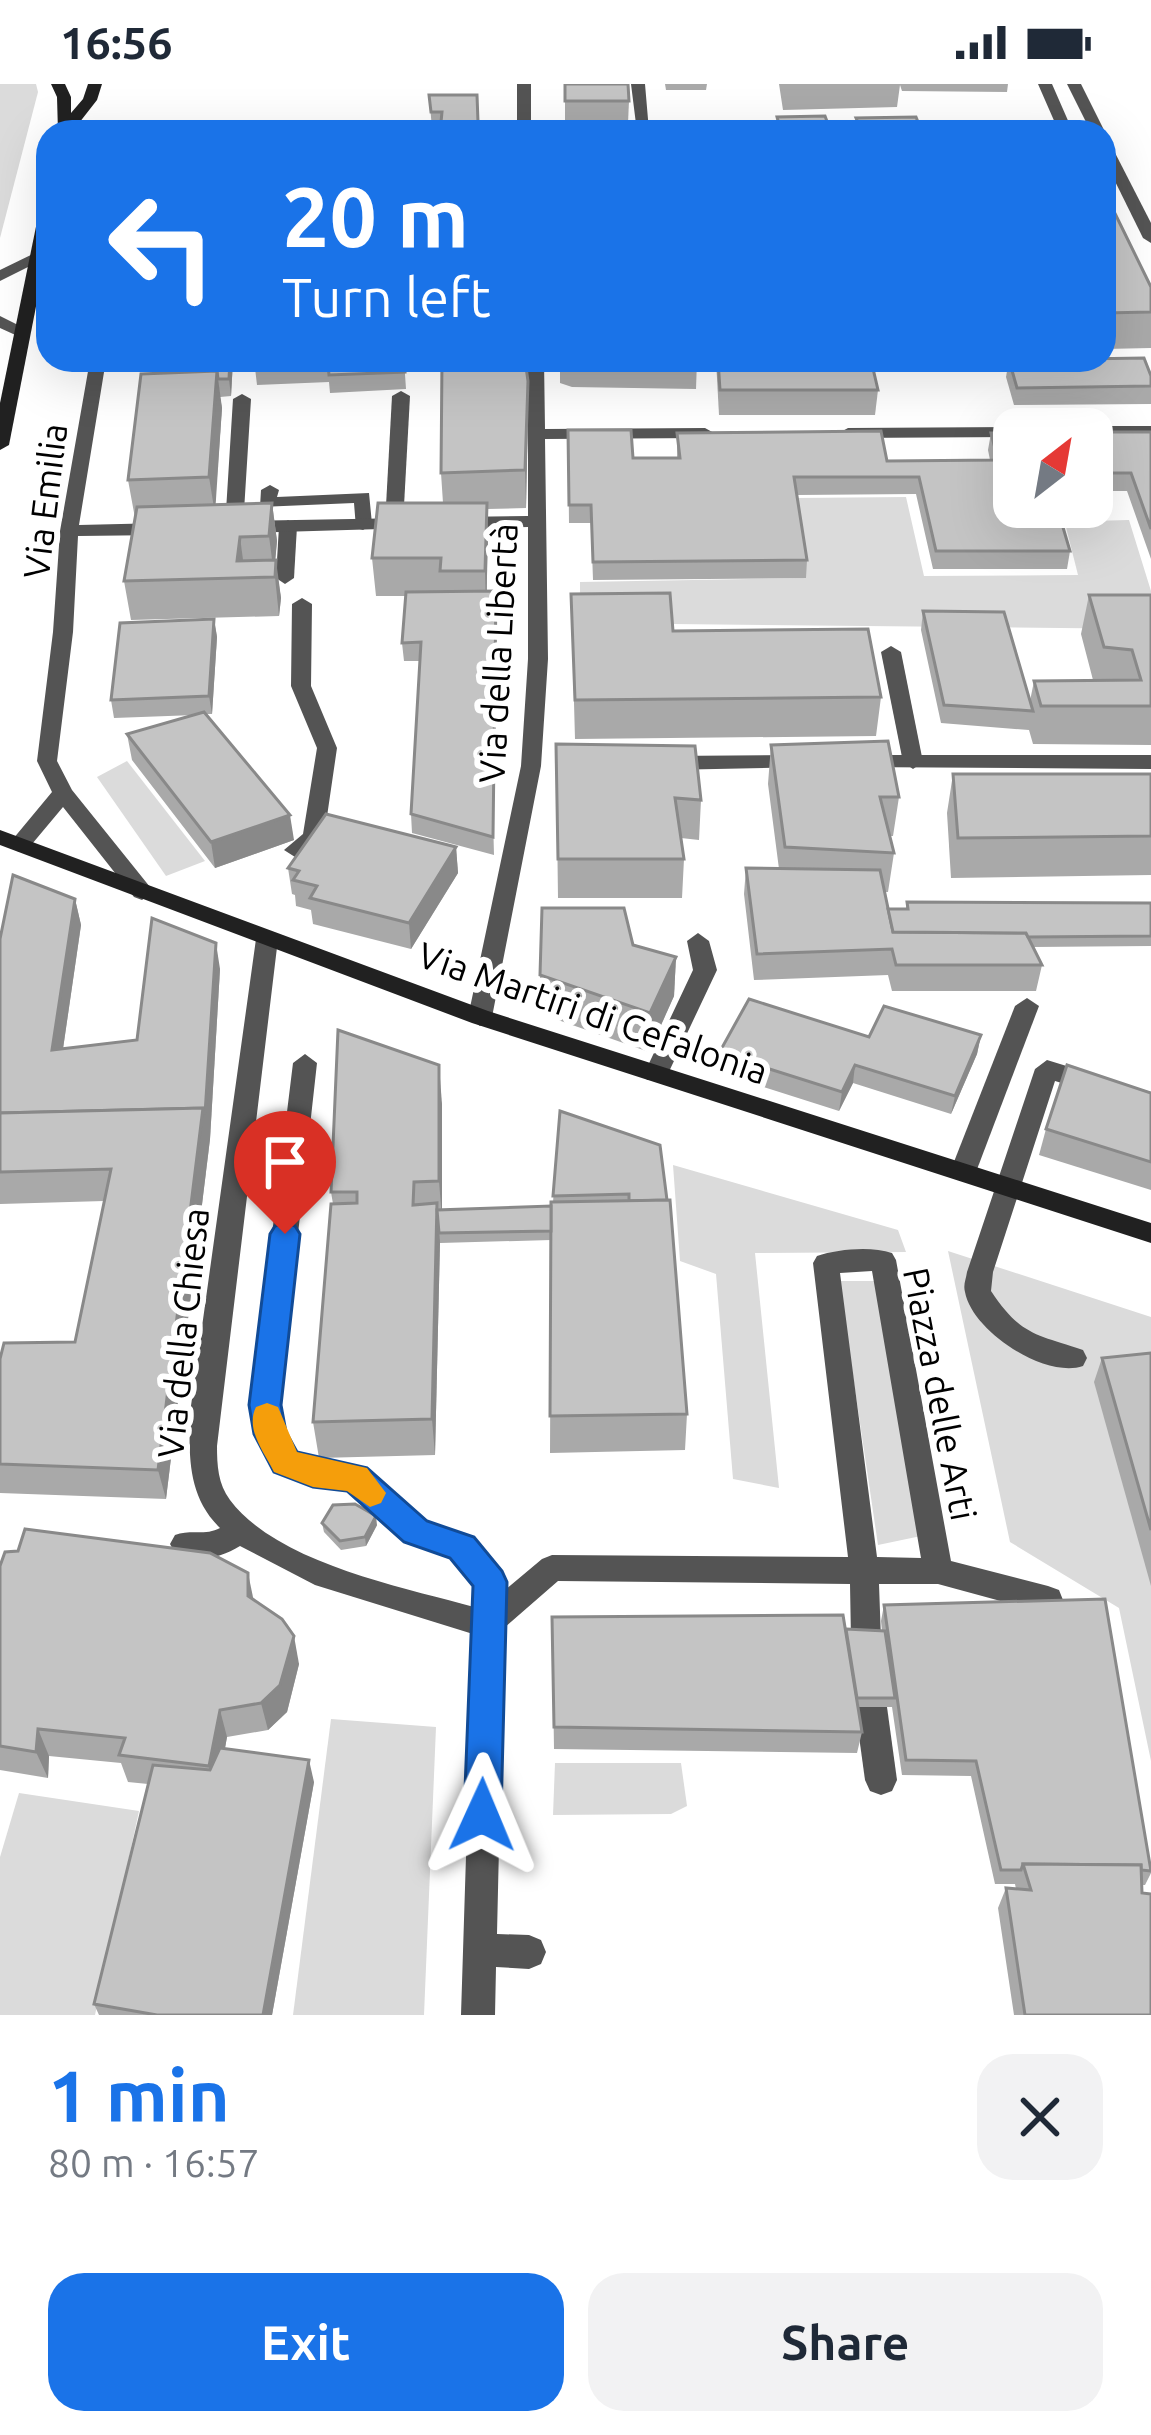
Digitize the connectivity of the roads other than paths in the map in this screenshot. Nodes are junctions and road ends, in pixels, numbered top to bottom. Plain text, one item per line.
1 (58, 84) edge
2 (95, 84) edge
3 (524, 84) edge
4 (638, 84) edge
5 (1045, 84) edge
6 (1074, 84) edge
7 (65, 120) edge
8 (74, 120) edge
9 (524, 120) edge
10 (643, 120) edge
11 (1061, 120) edge
12 (1091, 120) edge
13 (1116, 169) edge
14 (1151, 238) edge
15 (36, 258) edge
16 (36, 270) edge
17 (0, 276) edge
18 (0, 321) edge
19 (22, 333) junction
20 (96, 372) edge
21 (536, 372) edge
22 (401, 396) edge
23 (242, 399) dead end
24 (1113, 431) edge
25 (1151, 431) edge
26 (993, 432) edge
27 (728, 433) edge
28 (823, 433) edge
29 (539, 434) junction
30 (0, 445) edge
31 (270, 490) dead end
32 (538, 521) junction
33 (363, 524) junction
34 (394, 524) junction
35 (288, 526) junction
36 (234, 527) junction
37 (190, 528) edge
38 (212, 528) edge
39 (69, 530) junction
40 (285, 578) dead end
41 (302, 604) dead end
42 (891, 652) dead end
43 (820, 762) edge
44 (844, 762) edge
45 (913, 762) junction
46 (1151, 762) edge
47 (638, 763) edge
48 (63, 793) junction
49 (6, 845) edge
50 (295, 850) edge
51 (142, 892) junction
52 (267, 939) junction
53 (698, 941) dead end
54 (1027, 1006) dead end
55 (480, 1017) junction
56 (304, 1064) dead end
57 (656, 1074) junction
58 (1151, 1102) edge
59 (963, 1172) junction
60 (1009, 1187) junction
61 (1151, 1233) edge
62 (1073, 1358) dead end
63 (238, 1532) junction
64 (185, 1544) edge
65 (864, 1570) junction
66 (938, 1571) junction
67 (1048, 1600) edge
68 (488, 1624) junction
69 (866, 1640) edge
70 (871, 1707) edge
71 (881, 1780) dead end
72 (480, 1950) junction
73 (530, 1952) dead end
74 (478, 2015) edge

1 - 7 street
2 - 8 street
3 - 9 street
4 - 10 street
5 - 11 street
6 - 12 street
13 - 14 street
15 - 17 street
16 - 19 street, Via Emilia
18 - 19 street
19 - 30 street, Via Emilia
20 - 39 street, Via Emilia
21 - 29 street, Via della Libertà
22 - 34 street
23 - 36 street
24 - 25 street
26 - 28 street
27 - 29 street
29 - 32 street, Via della Libertà
31 - 33 street
32 - 34 street
32 - 55 street, Via della Libertà
33 - 34 street
33 - 35 street
35 - 36 street
35 - 40 street
36 - 38 street
37 - 39 street
39 - 48 street, Via Emilia
41 - 50 street
42 - 45 street
43 - 47 street
44 - 45 street
45 - 46 street
48 - 49 street
48 - 51 street
49 - 51 street, Via Martiri di Cefalonia
51 - 52 street, Via Martiri di Cefalonia
52 - 55 street, Via Martiri di Cefalonia
52 - 63 street, Via della Chiesa
53 - 57 street
54 - 59 street
55 - 57 street, Via Martiri di Cefalonia
56 - 68 street
57 - 59 street, Via Martiri di Cefalonia
58 - 60 street
59 - 60 street, Via Martiri di Cefalonia
60 - 61 street, Via Martiri di Cefalonia
60 - 62 street
63 - 64 street
63 - 68 street, Via della Chiesa
65 - 66 street
65 - 66 street, Piazza delle Arti
65 - 68 street
65 - 69 street
66 - 67 street, Piazza delle Arti
68 - 72 street
70 - 71 street
72 - 73 street
72 - 74 street

